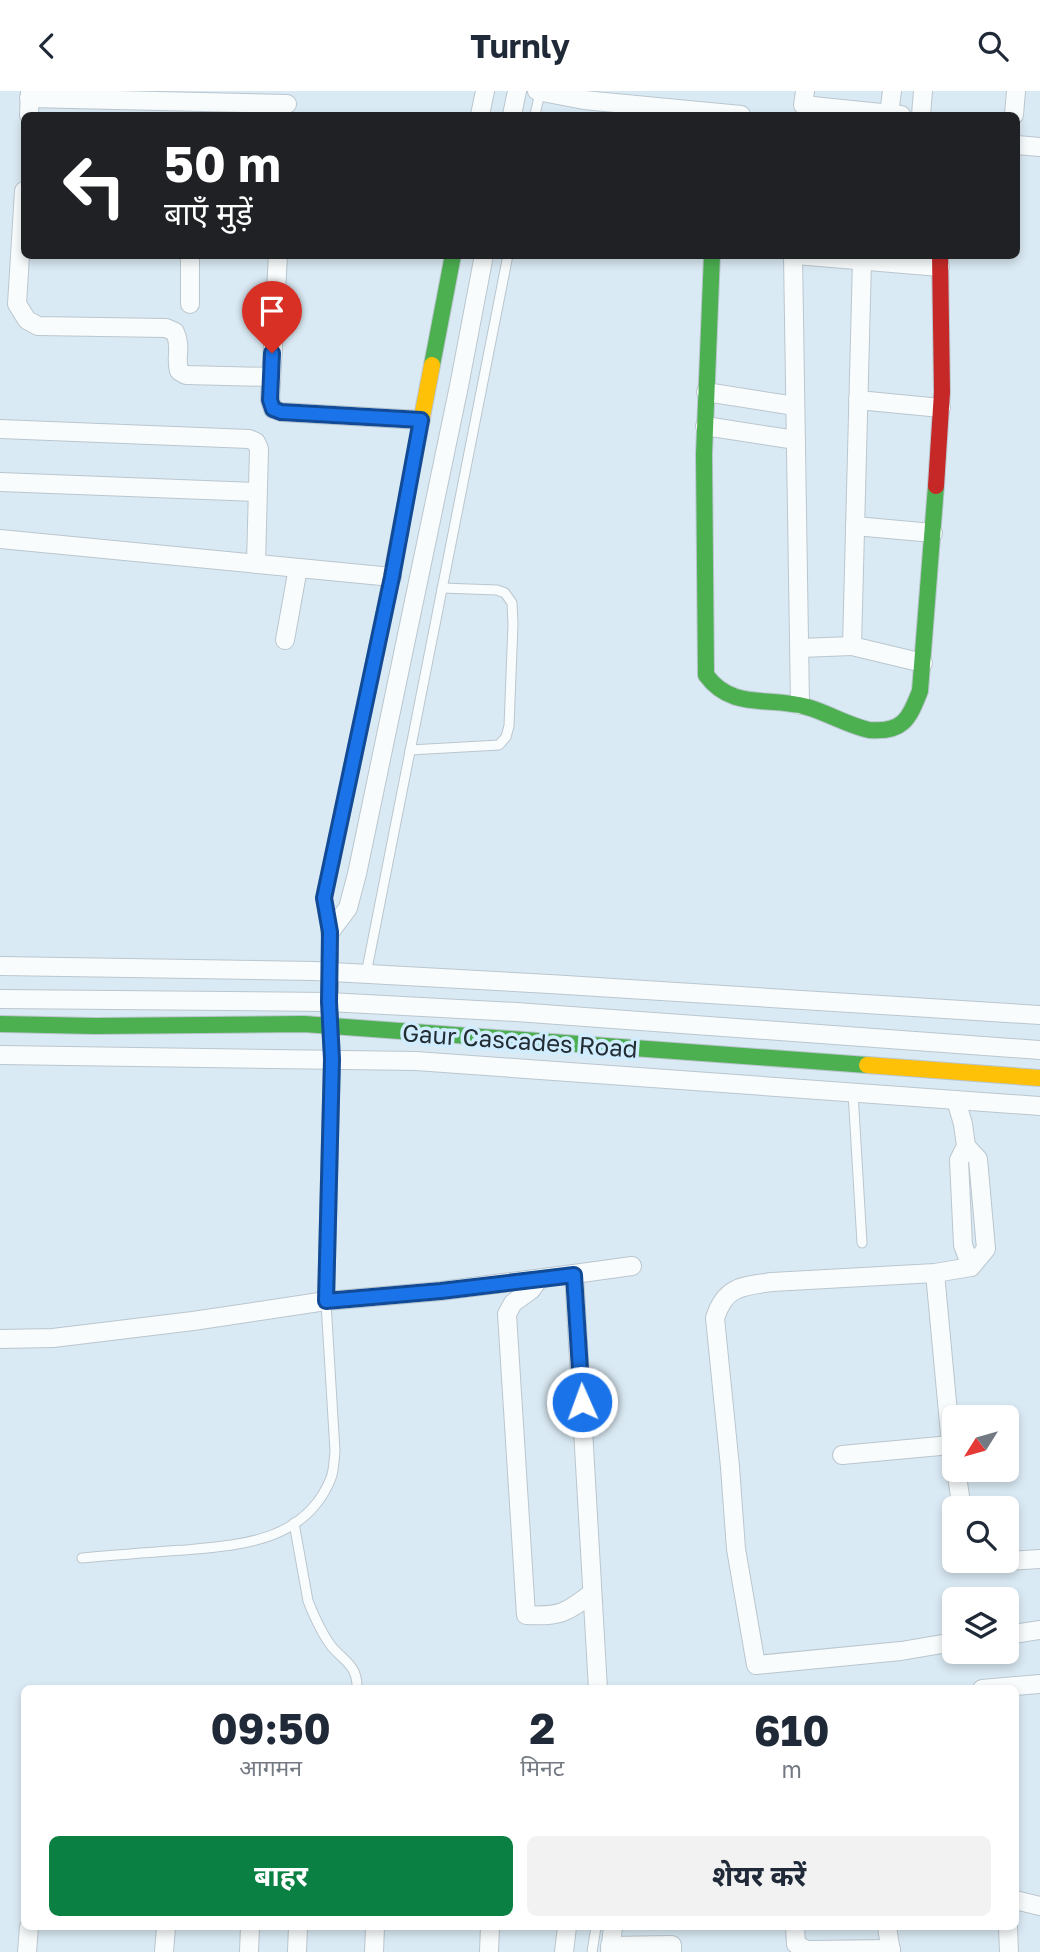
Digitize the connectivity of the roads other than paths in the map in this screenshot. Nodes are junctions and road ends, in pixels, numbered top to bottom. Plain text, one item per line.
1 (485, 91) edge
2 (517, 91) edge
3 (538, 91) edge
4 (805, 91) edge
5 (892, 91) edge
6 (923, 91) edge
7 (1016, 91) edge
8 (29, 102) edge
9 (287, 104) edge
10 (481, 112) edge
11 (513, 112) edge
12 (536, 112) edge
13 (710, 112) edge
14 (867, 112) edge
15 (895, 112) edge
16 (921, 112) edge
17 (1014, 112) edge
18 (1020, 145) edge
19 (1040, 147) edge
20 (21, 239) edge
21 (190, 259) edge
22 (278, 259) edge
23 (452, 259) edge
24 (483, 259) edge
25 (507, 259) edge
26 (712, 259) edge
27 (794, 259) edge
28 (839, 259) edge
29 (862, 261) junction
30 (940, 261) edge
31 (190, 305) dead end
32 (271, 377) junction
33 (429, 381) junction
34 (459, 386) junction
35 (706, 392) junction
36 (858, 400) junction
37 (795, 406) junction
38 (941, 408) junction
39 (421, 420) junction
40 (705, 426) junction
41 (0, 429) edge
42 (796, 440) junction
43 (0, 482) edge
44 (257, 492) junction
45 (855, 526) junction
46 (933, 533) junction
47 (0, 539) edge
48 (256, 564) junction
49 (298, 568) junction
50 (392, 577) junction
51 (442, 589) junction
52 (285, 639) dead end
53 (852, 646) junction
54 (800, 648) junction
55 (923, 663) junction
56 (800, 705) junction
57 (410, 750) junction
58 (330, 932) junction
59 (0, 966) edge
60 (329, 972) junction
61 (366, 974) junction
62 (0, 999) edge
63 (329, 1002) junction
64 (848, 1003) junction
65 (1040, 1016) edge
66 (0, 1024) edge
67 (331, 1026) junction
68 (846, 1036) junction
69 (1040, 1050) edge
70 (0, 1055) edge
71 (332, 1059) junction
72 (1040, 1078) edge
73 (853, 1093) junction
74 (956, 1100) junction
75 (1040, 1106) edge
76 (862, 1243) dead end
77 (632, 1266) dead end
78 (935, 1273) junction
79 (574, 1275) junction
80 (539, 1279) junction
81 (326, 1301) junction
82 (0, 1339) edge
83 (948, 1405) edge
84 (942, 1452) edge
85 (842, 1455) dead end
86 (293, 1524) junction
87 (82, 1557) dead end
88 (1040, 1559) edge
89 (1019, 1560) edge
90 (592, 1593) junction
91 (1040, 1630) edge
92 (1019, 1633) edge
93 (942, 1644) edge
94 (1040, 1684) edge
95 (357, 1685) edge
96 (598, 1685) edge
97 (1019, 1686) edge
98 (1019, 1901) edge
99 (1040, 1906) edge
100 (29, 1930) edge
101 (166, 1930) edge
102 (250, 1930) edge
103 (298, 1930) edge
104 (375, 1930) edge
105 (490, 1930) edge
106 (566, 1930) edge
107 (596, 1930) edge
108 (613, 1930) edge
109 (677, 1930) edge
110 (795, 1930) edge
111 (888, 1930) edge
112 (1008, 1930) edge
113 (672, 1948) edge
114 (610, 1949) edge
115 (891, 1951) edge
116 (27, 1952) edge
117 (163, 1952) edge
118 (249, 1952) edge
119 (298, 1952) edge
120 (374, 1952) edge
121 (489, 1952) edge
122 (564, 1952) edge
123 (592, 1952) edge
124 (1009, 1952) edge

1 - 10 street
2 - 11 street
3 - 12 lane
3 - 13 street
4 - 14 street
5 - 15 street
6 - 16 street
7 - 17 street
8 - 9 street
18 - 19 street
20 - 32 street
21 - 31 street
22 - 32 street
23 - 33 street
24 - 34 street
25 - 51 lane
26 - 35 street
27 - 37 street
28 - 29 street
29 - 30 street
29 - 36 street
30 - 38 street
32 - 39 street
33 - 34 street
33 - 39 street
34 - 58 street
35 - 37 street
35 - 40 street
36 - 38 street
36 - 45 street
37 - 42 street
38 - 46 street
39 - 50 street
40 - 42 street
40 - 56 street
41 - 44 street
42 - 54 street
43 - 44 street
44 - 48 street
45 - 46 street
45 - 53 street
46 - 55 street
47 - 48 street
48 - 49 street
49 - 50 street
49 - 52 street
50 - 58 street
51 - 57 lane
51 - 57 lane
53 - 54 street
53 - 55 street
54 - 56 street
55 - 56 street
57 - 61 lane
58 - 60 street
59 - 60 street
60 - 61 street
60 - 63 street
61 - 64 street
62 - 63 street, Gaur Cascades Road
63 - 67 street
63 - 68 street, Gaur Cascades Road
64 - 65 street
64 - 68 street
66 - 67 street, Gaur Cascades Road
67 - 71 street
67 - 72 street, Gaur Cascades Road
68 - 69 street, Gaur Cascades Road
70 - 71 street
71 - 73 street
71 - 81 street
73 - 74 street
73 - 76 lane
74 - 75 street
74 - 78 street
77 - 79 street
78 - 83 street
78 - 93 street
79 - 80 street
79 - 90 street
80 - 81 street
80 - 90 street
81 - 82 street
81 - 86 lane
84 - 85 street
86 - 87 lane
86 - 95 lane
88 - 89 street
90 - 96 street
91 - 92 street
94 - 97 street
98 - 99 street
100 - 116 street
101 - 117 street
102 - 118 street
103 - 119 street
104 - 120 street
105 - 121 street
106 - 122 street
107 - 123 lane
108 - 114 street
109 - 113 street
110 - 115 street
111 - 115 street
112 - 124 street
113 - 114 street

